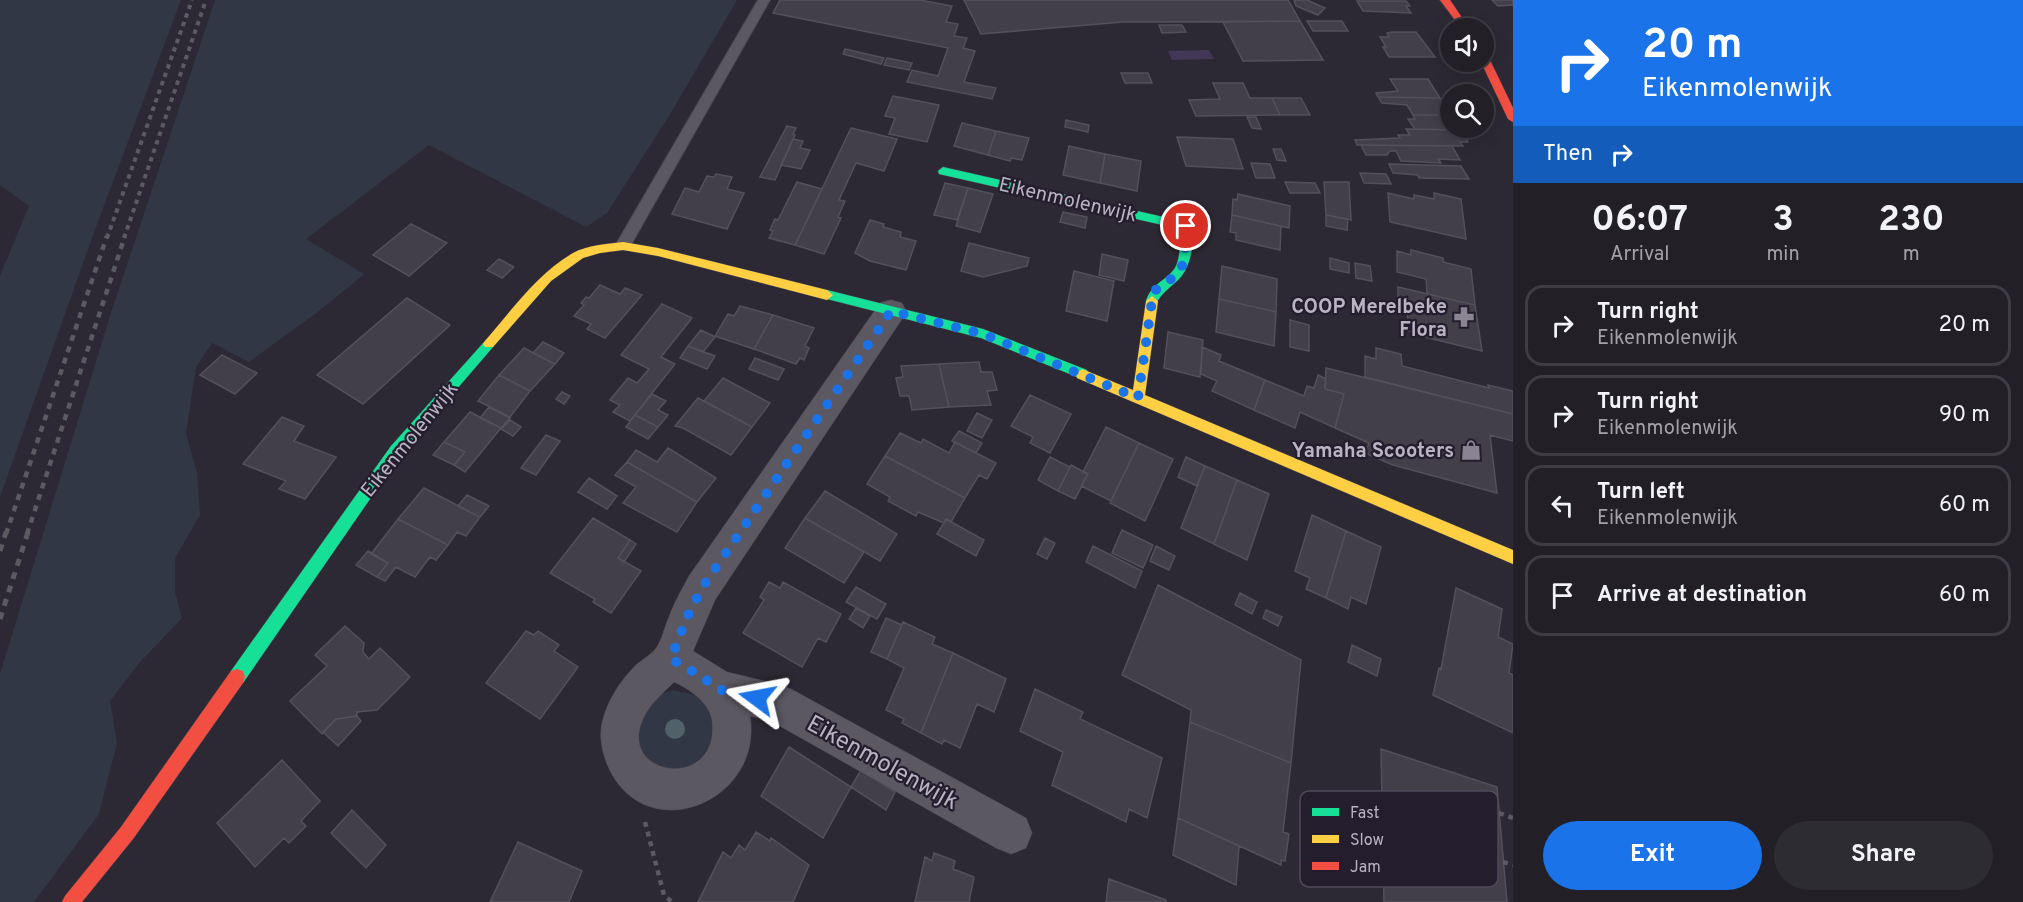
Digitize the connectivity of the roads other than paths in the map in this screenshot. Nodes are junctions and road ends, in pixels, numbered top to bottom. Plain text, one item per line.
1 (764, 0) edge
2 (1445, 0) edge
3 (1458, 18) edge
4 (1491, 72) edge
5 (1513, 119) edge
6 (943, 171) dead end
7 (623, 246) junction
8 (891, 311) junction
9 (1138, 398) junction
10 (1513, 557) edge
11 (671, 659) junction
12 (717, 689) junction
13 (1011, 833) dead end
14 (71, 902) edge

1 - 7 lane
2 - 3 street
4 - 5 street
6 - 9 street, Eikenmolenwijk
7 - 8 street, Eikenmolenwijk
7 - 14 street, Eikenmolenwijk
8 - 9 street, Eikenmolenwijk
8 - 11 street
9 - 10 street, Eikenmolenwijk
11 - 12 street, Eikenmolenwijk
11 - 12 street, Eikenmolenwijk
12 - 13 street, Eikenmolenwijk

